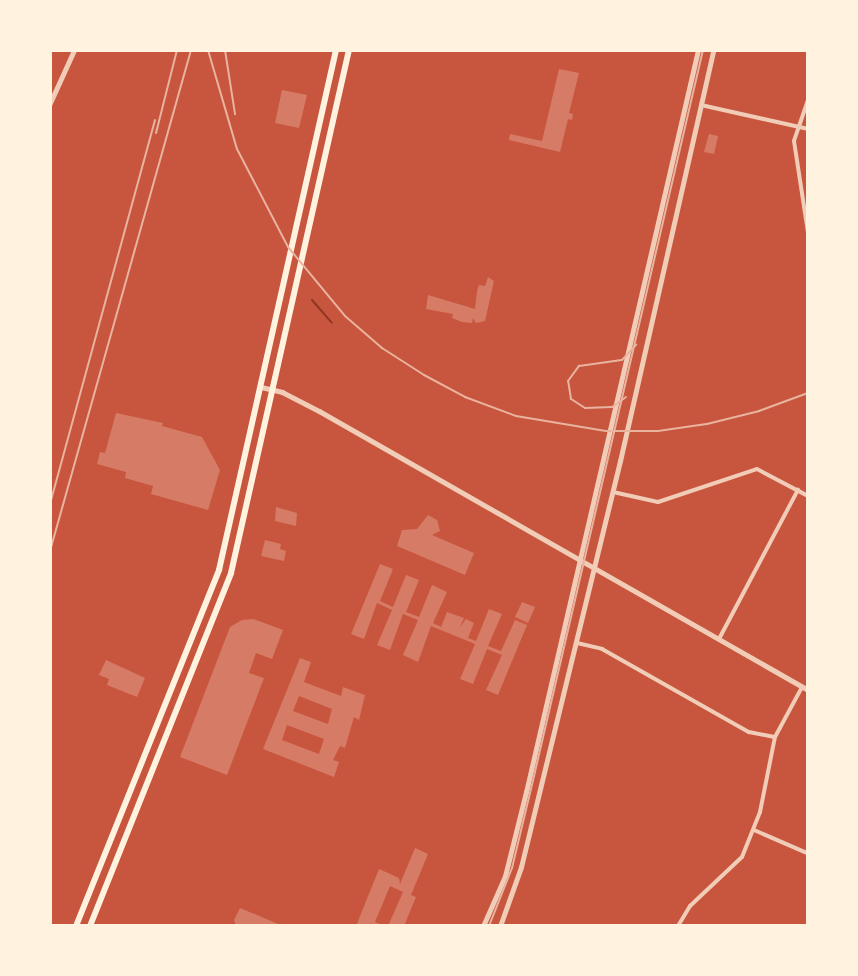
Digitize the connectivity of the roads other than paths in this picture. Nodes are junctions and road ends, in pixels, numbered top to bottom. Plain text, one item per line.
1 (74, 50) edge
2 (336, 50) edge
3 (349, 50) edge
4 (698, 50) edge
5 (713, 50) edge
6 (808, 100) edge
7 (50, 103) edge
8 (701, 105) junction
9 (799, 127) junction
10 (808, 129) edge
11 (672, 169) junction
12 (684, 172) junction
13 (808, 233) edge
14 (271, 346) junction
15 (283, 348) junction
16 (261, 387) junction
17 (274, 390) junction
18 (798, 490) junction
19 (611, 492) junction
20 (808, 496) edge
21 (580, 561) junction
22 (591, 567) junction
23 (719, 639) junction
24 (574, 642) junction
25 (805, 688) edge
26 (775, 737) junction
27 (754, 830) junction
28 (807, 853) edge
29 (76, 926) edge
30 (90, 926) edge
31 (483, 926) edge
32 (500, 926) edge
33 (678, 926) edge

1 - 7 street
2 - 14 main road
3 - 15 main road
4 - 11 street
5 - 8 street
6 - 9 street
8 - 9 street
8 - 12 street
9 - 10 street
9 - 13 street
11 - 12 street
11 - 21 street
12 - 19 street
14 - 15 main road
14 - 16 main road
15 - 17 main road
16 - 17 street
16 - 29 main road
17 - 21 street
17 - 30 main road
18 - 19 street
18 - 20 street
18 - 23 street
19 - 22 street
21 - 22 street
21 - 31 street
22 - 23 street
22 - 24 street
23 - 25 street
24 - 26 street
24 - 32 street
25 - 26 street
26 - 27 street
27 - 28 street
27 - 33 street

